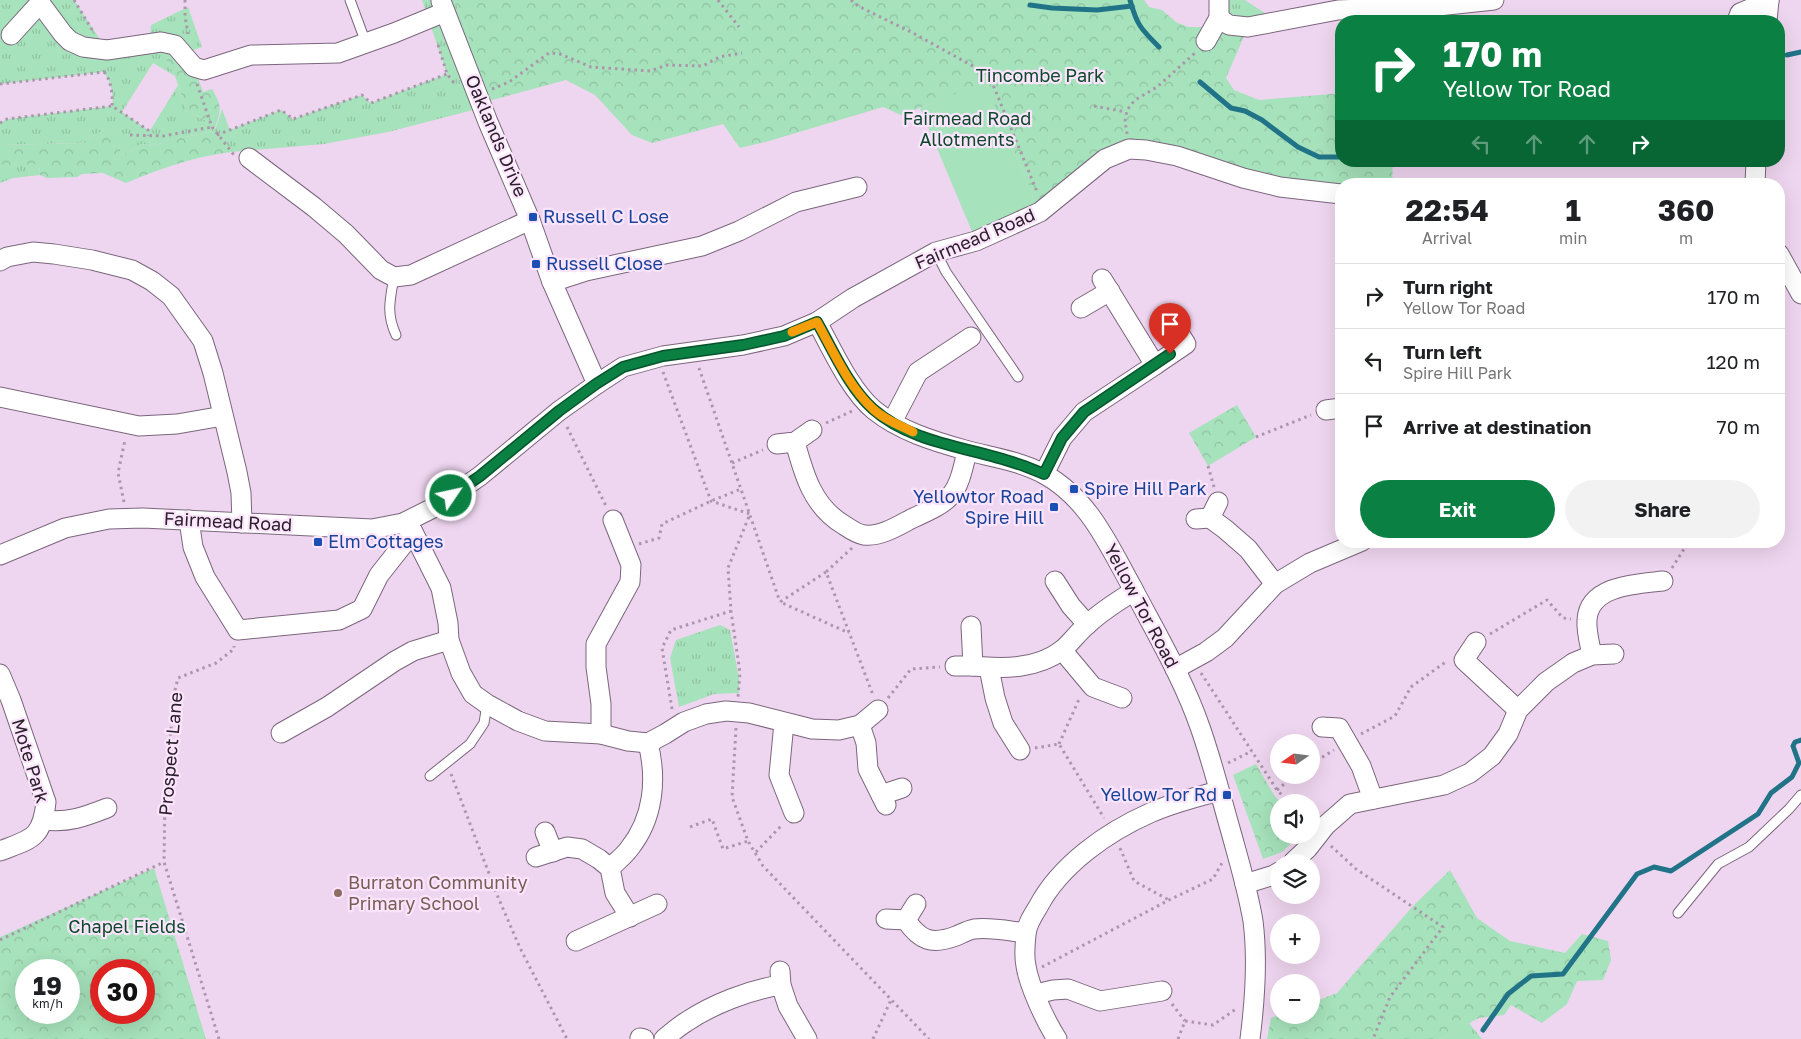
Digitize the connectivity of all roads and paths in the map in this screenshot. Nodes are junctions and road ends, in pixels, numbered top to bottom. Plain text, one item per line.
1 (350, 0) edge
2 (718, 0) edge
3 (851, 0) edge
4 (1494, 0) edge
5 (40, 1) edge
6 (1769, 1) edge
7 (1383, 4) edge
8 (443, 6) edge
9 (1219, 9) edge
10 (1739, 15) edge
11 (1768, 15) edge
12 (739, 28) dead end
13 (11, 35) dead end
14 (1206, 40) joint
15 (366, 43) junction
16 (742, 53) dead end
17 (194, 67) junction
18 (104, 72) dead end
19 (447, 74) dead end
20 (478, 94) junction
21 (112, 106) junction
22 (1094, 106) dead end
23 (1126, 112) junction
24 (0, 123) edge
25 (212, 127) junction
26 (130, 135) dead end
27 (217, 135) junction
28 (148, 136) junction
29 (1129, 149) junction
30 (249, 158) joint
31 (857, 187) dead end
32 (1335, 193) edge
33 (1044, 208) junction
34 (530, 220) junction
35 (936, 252) junction
36 (0, 261) edge
37 (1785, 265) edge
38 (394, 277) junction
39 (552, 282) junction
40 (1801, 294) edge
41 (1081, 308) dead end
42 (1170, 319) dead end
43 (817, 322) junction
44 (396, 335) dead end
45 (971, 337) dead end
46 (694, 351) junction
47 (1155, 365) junction
48 (1018, 377) dead end
49 (667, 382) dead end
50 (596, 384) junction
51 (0, 397) edge
52 (868, 404) junction
53 (1333, 409) edge
54 (559, 411) junction
55 (222, 416) junction
56 (892, 422) junction
57 (129, 425) junction
58 (812, 430) joint
59 (1256, 437) dead end
60 (786, 443) junction
61 (967, 450) junction
62 (732, 463) junction
63 (1208, 466) dead end
64 (1044, 474) junction
65 (741, 489) junction
66 (711, 501) junction
67 (1208, 513) joint
68 (750, 514) junction
69 (127, 518) junction
70 (189, 520) junction
71 (613, 520) joint
72 (242, 523) junction
73 (408, 527) junction
74 (865, 535) junction
75 (1345, 548) edge
76 (1685, 548) edge
77 (624, 549) junction
78 (0, 555) edge
79 (826, 572) junction
80 (1055, 581) dead end
81 (1664, 581) joint
82 (1275, 584) junction
83 (1134, 591) junction
84 (780, 602) junction
85 (731, 611) junction
86 (1586, 620) junction
87 (1087, 624) junction
88 (971, 626) dead end
89 (238, 630) junction
90 (849, 633) junction
91 (449, 640) junction
92 (1476, 642) joint
93 (1062, 650) junction
94 (1614, 654) dead end
95 (1592, 656) junction
96 (1193, 660) junction
97 (1456, 660) junction
98 (973, 667) junction
99 (1175, 669) junction
100 (0, 674) edge
101 (1087, 680) junction
102 (1122, 698) dead end
103 (487, 704) junction
104 (878, 710) junction
105 (1518, 710) junction
106 (737, 712) junction
107 (784, 723) junction
108 (860, 725) junction
109 (1339, 728) junction
110 (294, 731) dead end
111 (601, 734) junction
112 (665, 734) junction
113 (648, 743) junction
114 (1059, 744) junction
115 (1020, 750) joint
116 (1252, 751) junction
117 (1320, 752) edge
118 (446, 763) junction
119 (1213, 770) junction
120 (430, 776) dead end
121 (1284, 784) edge
122 (902, 788) dead end
123 (1277, 790) junction
124 (1219, 791) junction
125 (1281, 794) edge
126 (1801, 795) edge
127 (1373, 799) junction
128 (107, 808) dead end
129 (794, 813) joint
130 (44, 820) junction
131 (690, 827) dead end
132 (545, 832) dead end
133 (1113, 833) junction
134 (1320, 833) edge
135 (1320, 835) edge
136 (748, 841) junction
137 (1234, 843) junction
138 (1310, 844) edge
139 (0, 851) edge
140 (756, 852) junction
141 (1300, 854) edge
142 (164, 862) junction
143 (610, 868) junction
144 (1270, 876) edge
145 (1245, 884) junction
146 (1169, 900) junction
147 (657, 904) dead end
148 (1678, 913) dead end
149 (630, 916) junction
150 (886, 920) dead end
151 (1026, 933) junction
152 (0, 940) edge
153 (576, 941) dead end
154 (1029, 974) junction
155 (1162, 991) joint
156 (1036, 994) junction
157 (1255, 995) junction
158 (891, 1000) junction
159 (1185, 1021) junction
160 (219, 1039) edge
161 (567, 1039) edge
162 (664, 1039) edge
163 (807, 1039) edge
164 (873, 1039) edge
165 (929, 1039) edge
166 (1057, 1039) edge
167 (1178, 1039) edge
168 (1250, 1039) edge
169 (1373, 1039) edge

1 - 15 lane
2 - 12 path
3 - 33 path
4 - 7 street
5 - 13 street
5 - 17 street
6 - 10 street
6 - 11 street
7 - 9 street
8 - 15 street
8 - 20 street, Oaklands Drive
9 - 14 street
14 - 23 path
15 - 17 street
16 - 20 path
17 - 25 path
18 - 21 path
19 - 27 path
20 - 34 street, Oaklands Drive
21 - 24 path
21 - 28 path
22 - 23 path
23 - 29 path
25 - 27 path
25 - 28 path
26 - 28 path
27 - 30 path
29 - 32 street, Fairmead Road
29 - 33 street, Fairmead Road
30 - 38 street
31 - 39 street
33 - 35 street, Fairmead Road
34 - 38 street
34 - 39 street, Oaklands Drive
35 - 43 street, Fairmead Road
35 - 48 lane
36 - 55 street
37 - 40 street
38 - 44 lane
39 - 50 street, Oaklands Drive
41 - 47 street
42 - 47 street
43 - 46 street, Fairmead Road
43 - 52 street, Yellow Tor Road
45 - 56 street
46 - 50 street, Fairmead Road
46 - 62 path
47 - 64 street
49 - 66 path
50 - 54 street, Fairmead Road
51 - 57 street
52 - 56 street, Yellow Tor Road
52 - 58 path
53 - 59 path
54 - 71 path
54 - 73 street, Fairmead Road
55 - 57 street
55 - 72 street
56 - 61 street, Yellow Tor Road
57 - 69 path
58 - 60 street
60 - 62 path
60 - 74 street
61 - 64 street, Yellow Tor Road
61 - 74 street
62 - 65 path
63 - 67 path
64 - 83 street, Yellow Tor Road
65 - 66 path
65 - 68 path
66 - 68 path
66 - 77 path
67 - 82 street
68 - 84 path
68 - 85 path
69 - 70 street, Fairmead Road
69 - 78 street, Fairmead Road
70 - 72 street, Fairmead Road
70 - 89 street
71 - 77 street
72 - 73 street, Fairmead Road
73 - 89 street
73 - 91 street
74 - 79 path
75 - 82 street
76 - 81 path
77 - 111 street
79 - 84 path
79 - 90 path
80 - 87 street
81 - 86 street
82 - 96 street
83 - 87 street
83 - 99 street, Yellow Tor Road
84 - 90 path
85 - 106 path
85 - 112 path
86 - 92 path
86 - 95 street
87 - 93 street
88 - 98 street
89 - 142 path, Prospect Lane
90 - 104 path
91 - 103 street
91 - 110 street
92 - 97 street
93 - 98 street
93 - 101 street
94 - 95 street
95 - 105 street
96 - 99 street
96 - 116 path
97 - 105 street
97 - 109 path
98 - 104 path
98 - 115 street
99 - 119 street, Yellow Tor Road
100 - 130 street, Mote Park
101 - 102 street
101 - 114 path
103 - 111 street
103 - 118 lane
104 - 108 street
105 - 127 street
106 - 107 street
106 - 112 street
106 - 136 path
107 - 108 street
107 - 129 street
108 - 122 street
109 - 117 path
109 - 127 street
111 - 113 street
112 - 113 street
113 - 143 street
114 - 115 path
114 - 133 path
116 - 119 path
116 - 123 path
118 - 120 lane
118 - 161 path
119 - 124 street, Yellow Tor Road
121 - 123 path
123 - 125 path
124 - 133 street
124 - 137 street, Yellow Tor Road
126 - 148 lane
127 - 134 street
128 - 130 street, Mote Park
129 - 140 path
130 - 139 street, Mote Park
131 - 136 path
132 - 143 street
133 - 146 path
133 - 151 street
135 - 169 path
136 - 140 path
137 - 145 street, Yellow Tor Road
137 - 146 path
138 - 141 street
140 - 158 path
142 - 152 path
142 - 160 path
143 - 149 street
144 - 145 street
145 - 157 street, Yellow Tor Road
146 - 154 path
147 - 149 street
149 - 153 street
150 - 151 street
151 - 154 street
154 - 156 street
155 - 156 street
155 - 159 path
156 - 166 street
157 - 159 path
157 - 168 street, Yellow Tor Road
158 - 164 path
158 - 165 path
159 - 167 path
162 - 163 street

